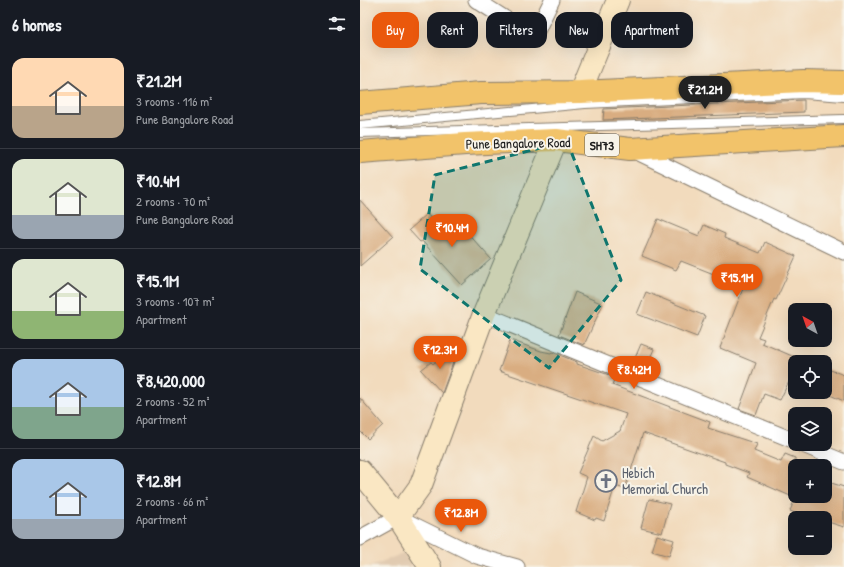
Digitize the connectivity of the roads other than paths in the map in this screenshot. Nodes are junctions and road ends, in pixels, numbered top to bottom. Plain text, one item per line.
1 (476, 0) edge
2 (552, 0) edge
3 (618, 0) edge
4 (844, 82) edge
5 (580, 92) junction
6 (844, 97) edge
7 (360, 103) edge
8 (844, 118) edge
9 (360, 125) edge
10 (360, 133) edge
11 (844, 136) edge
12 (556, 140) junction
13 (630, 149) junction
14 (360, 152) edge
15 (844, 252) edge
16 (484, 314) junction
17 (788, 439) edge
18 (818, 451) edge
19 (844, 462) edge
20 (360, 471) edge
21 (398, 517) junction
22 (360, 538) edge
23 (430, 567) edge
24 (517, 567) edge

1 - 2 street
3 - 5 street
4 - 5 main road
5 - 7 main road
6 - 9 lane
8 - 10 lane
11 - 13 main road, Pune Bangalore Road / SH73
12 - 13 main road, Pune Bangalore Road / SH73
12 - 14 main road, Pune Bangalore Road / SH73
12 - 16 street
13 - 15 street
16 - 17 street
16 - 21 street
18 - 19 street
20 - 21 street
21 - 22 street
21 - 23 street
21 - 24 street

